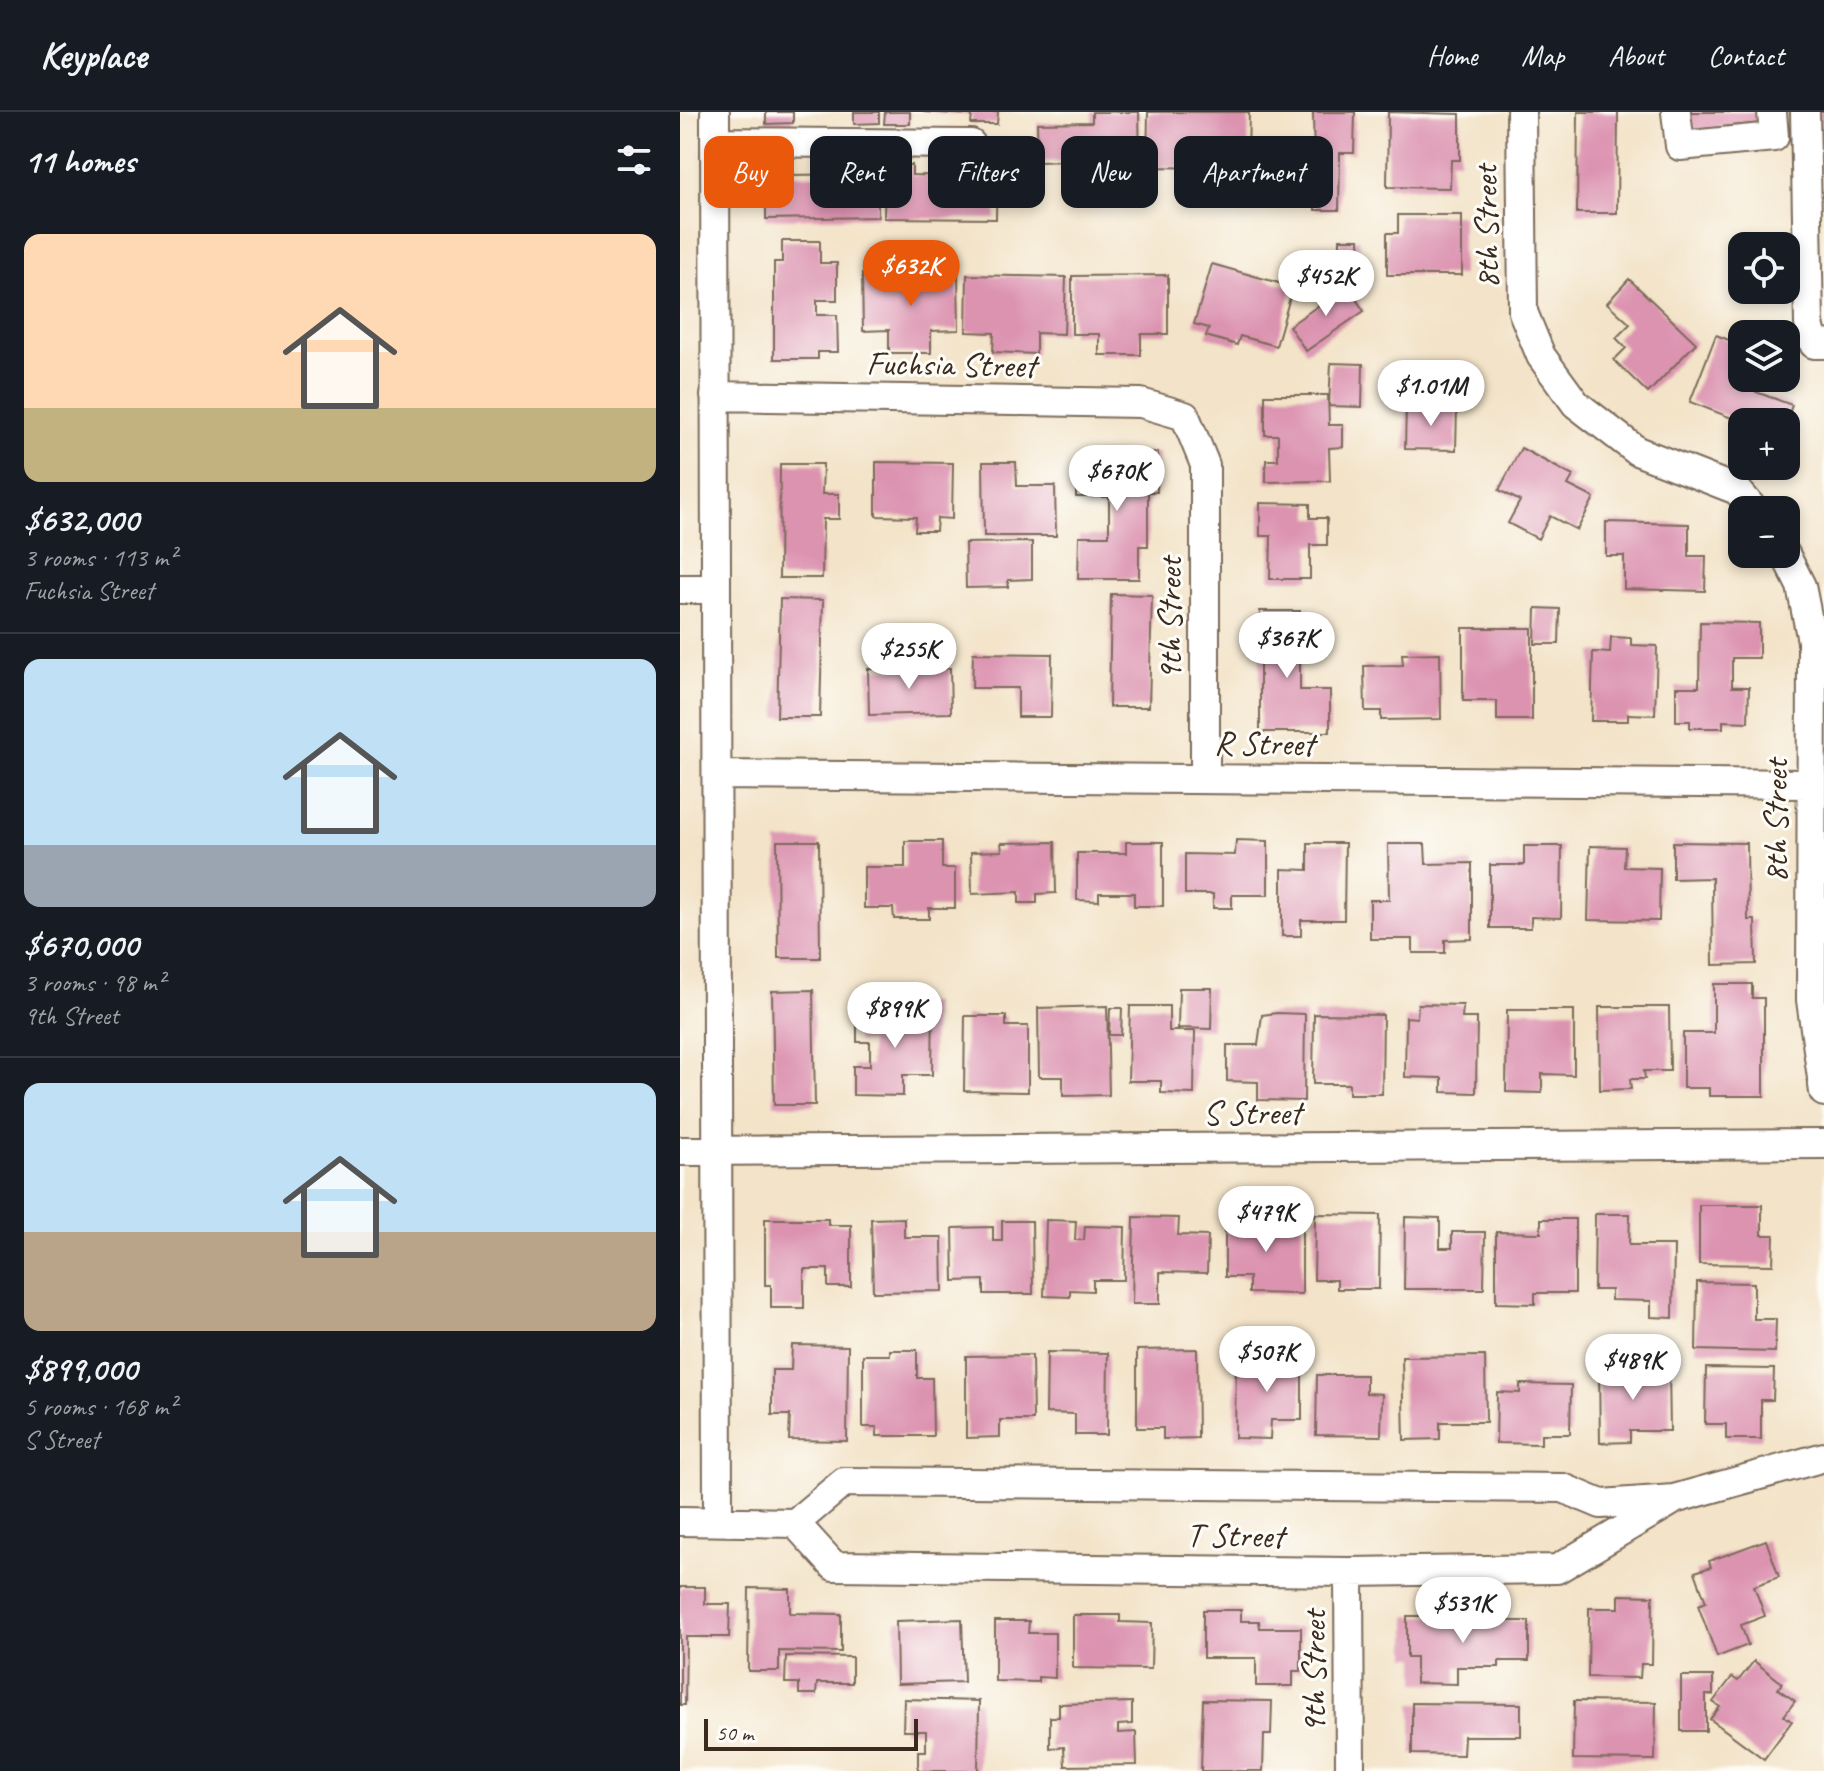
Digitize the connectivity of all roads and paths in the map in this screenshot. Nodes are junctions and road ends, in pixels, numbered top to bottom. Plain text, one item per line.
1 (715, 112) edge
2 (1521, 112) edge
3 (1676, 112) edge
4 (1772, 112) edge
5 (1805, 112) edge
6 (715, 136) edge
7 (794, 143) edge
8 (928, 144) edge
9 (1815, 153) edge
10 (715, 208) edge
11 (1824, 344) edge
12 (715, 396) junction
13 (1185, 416) joint
14 (1742, 496) edge
15 (1792, 568) edge
16 (680, 589) edge
17 (714, 589) junction
18 (718, 775) junction
19 (1205, 778) junction
20 (1810, 784) junction
21 (1824, 1092) edge
22 (1824, 1144) edge
23 (680, 1151) edge
24 (717, 1151) junction
25 (1824, 1457) edge
26 (1674, 1499) junction
27 (680, 1521) edge
28 (718, 1521) junction
29 (795, 1523) junction
30 (1349, 1572) junction
31 (1350, 1771) edge

1 - 6 street
2 - 14 street, 8th Street
3 - 4 street
5 - 9 street
7 - 8 street
9 - 11 street
10 - 12 street
12 - 13 street, Fuchsia Street
12 - 17 street
13 - 19 street, 9th Street
15 - 20 street, 8th Street
16 - 17 street
17 - 18 street
18 - 19 street, R Street
18 - 24 street
19 - 20 street, R Street
20 - 21 street, 8th Street
22 - 24 street, S Street
23 - 24 street, S Street
24 - 28 street
25 - 26 street, T Street
26 - 29 street, T Street
26 - 30 street, T Street
27 - 28 street
28 - 29 street
29 - 30 street, T Street
30 - 31 street, 9th Street

